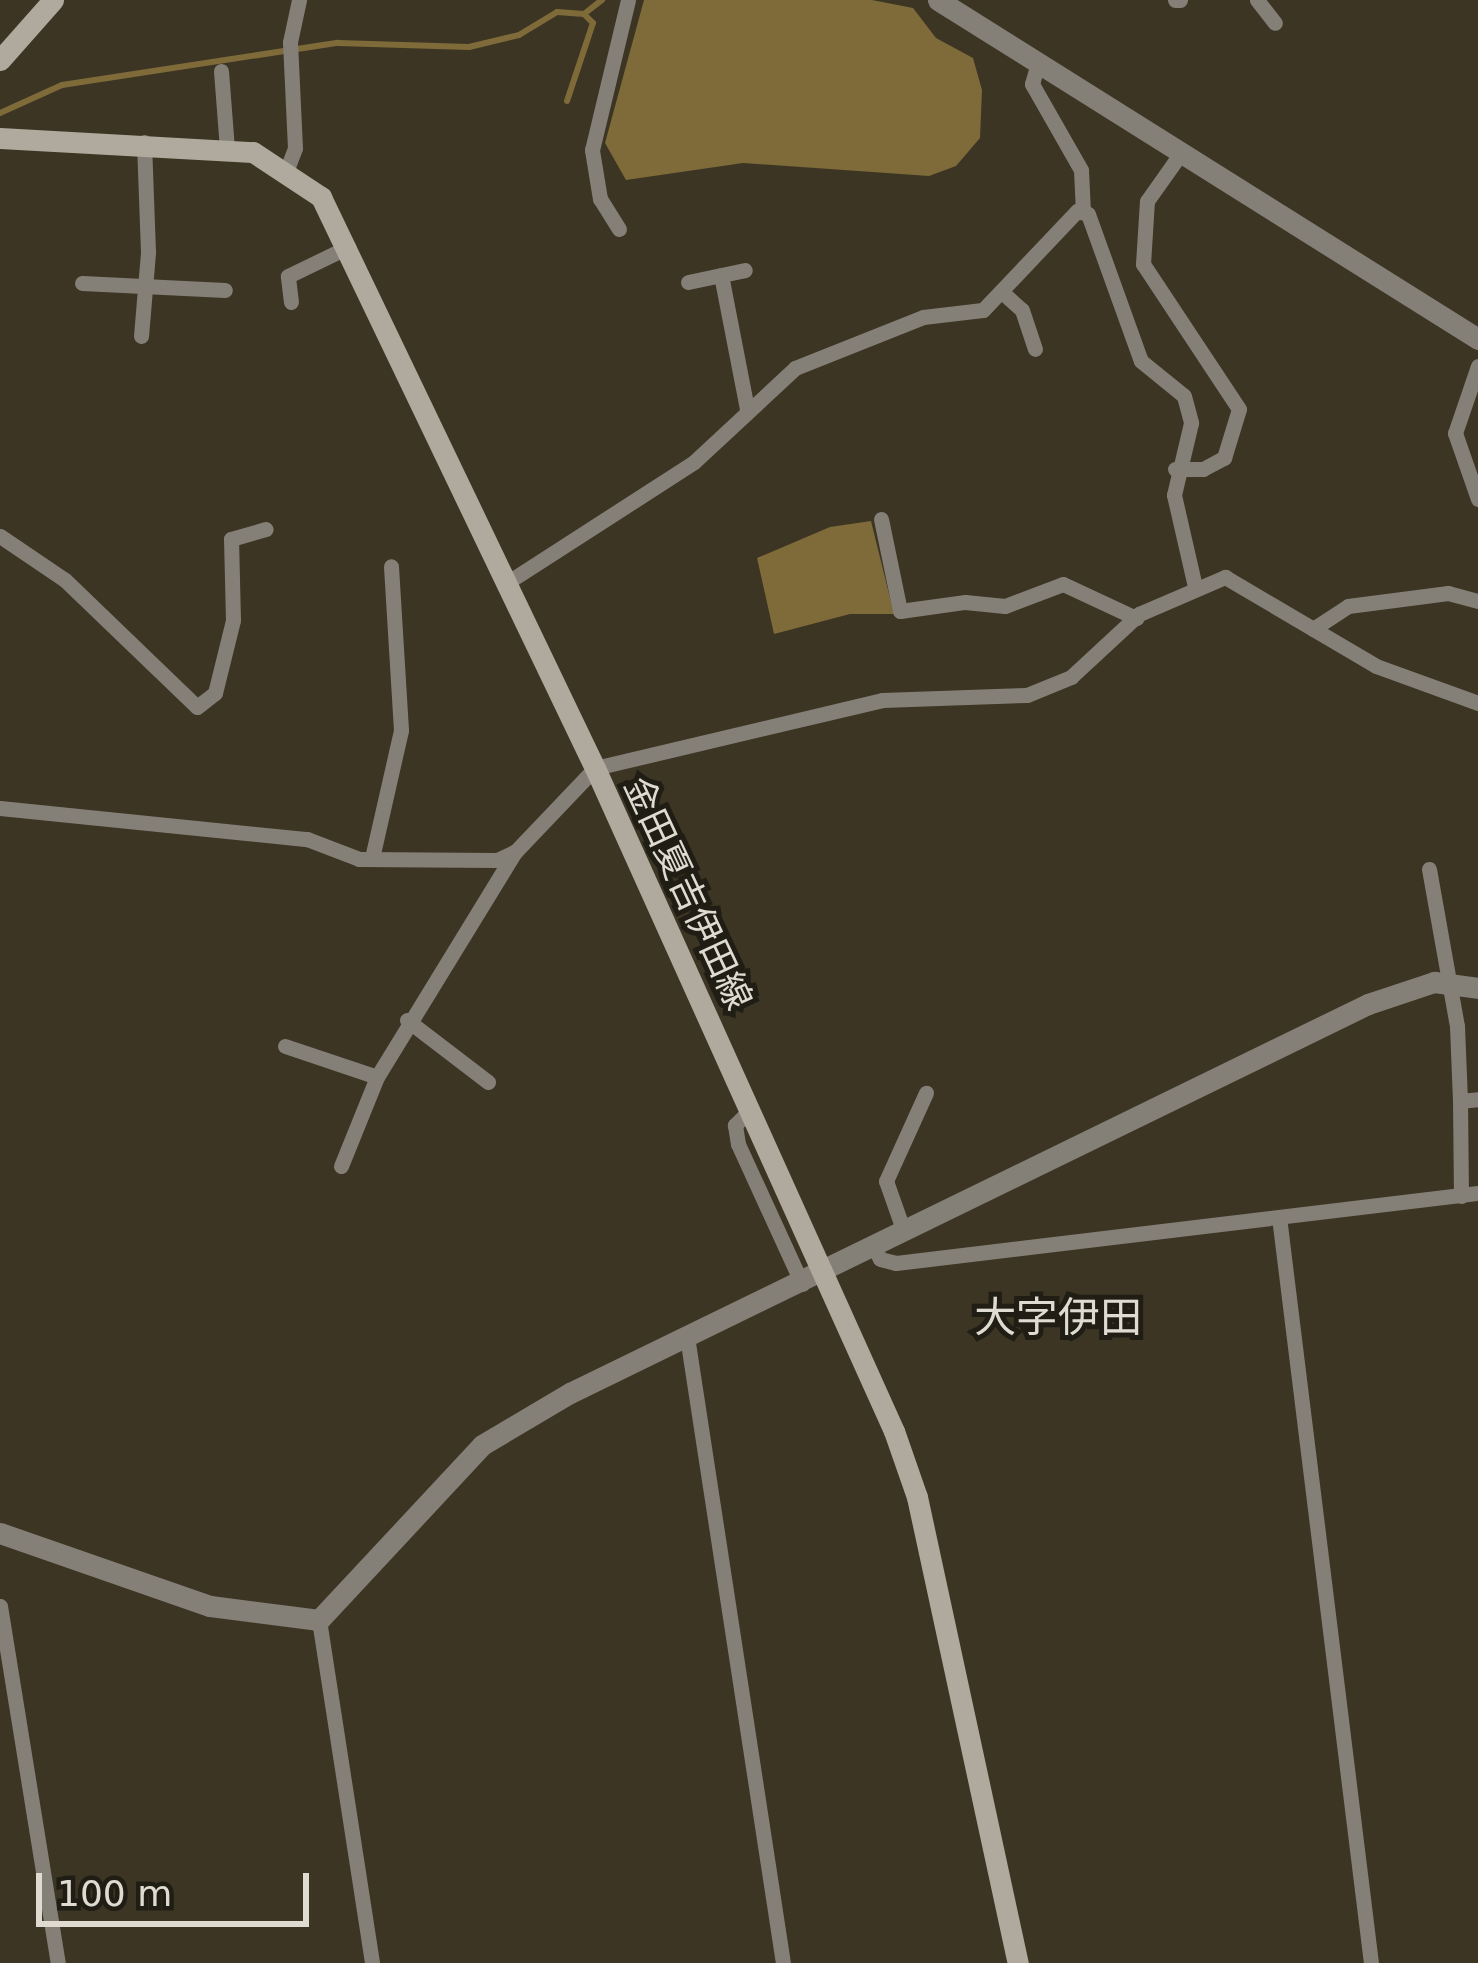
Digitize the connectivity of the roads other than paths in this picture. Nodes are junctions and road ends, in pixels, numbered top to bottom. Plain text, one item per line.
1 (53, 0) edge
2 (299, 0) edge
3 (628, 0) edge
4 (938, 0) edge
5 (1257, 0) edge
6 (1275, 23) dead end
7 (0, 60) edge
8 (1038, 63) junction
9 (221, 71) dead end
10 (0, 138) edge
11 (144, 142) junction
12 (227, 149) junction
13 (1181, 153) junction
14 (287, 169) junction
15 (1083, 212) junction
16 (619, 230) dead end
17 (348, 247) junction
18 (745, 270) dead end
19 (721, 275) junction
20 (82, 283) dead end
21 (688, 283) dead end
22 (146, 289) junction
23 (225, 290) dead end
24 (1003, 293) junction
25 (291, 302) dead end
26 (141, 336) dead end
27 (1478, 339) edge
28 (1035, 349) dead end
29 (1478, 367) edge
30 (747, 409) junction
31 (1175, 470) junction
32 (1478, 499) edge
33 (881, 519) dead end
34 (266, 529) dead end
35 (0, 536) edge
36 (392, 566) dead end
37 (508, 582) junction
38 (1195, 587) junction
39 (1478, 601) edge
40 (1136, 618) junction
41 (1313, 629) junction
42 (1478, 703) edge
43 (595, 768) junction
44 (0, 808) edge
45 (516, 851) junction
46 (372, 858) junction
47 (1429, 869) dead end
48 (1450, 984) junction
49 (1478, 988) edge
50 (407, 1020) junction
51 (285, 1046) dead end
52 (377, 1076) junction
53 (488, 1082) dead end
54 (926, 1093) dead end
55 (1478, 1099) edge
56 (1460, 1101) junction
57 (751, 1109) junction
58 (341, 1166) dead end
59 (1469, 1194) edge
60 (1280, 1217) junction
61 (904, 1232) junction
62 (874, 1247) junction
63 (825, 1272) junction
64 (802, 1284) junction
65 (688, 1342) junction
66 (0, 1533) edge
67 (0, 1606) edge
68 (319, 1620) junction
69 (58, 1963) edge
70 (372, 1963) edge
71 (783, 1963) edge
72 (1018, 1963) edge
73 (1371, 1963) edge

1 - 7 main road
2 - 14 street
3 - 16 street
4 - 8 street
5 - 6 street
8 - 13 street
8 - 15 street
9 - 12 street
10 - 11 main road, 金田夏吉伊田線
11 - 12 main road, 金田夏吉伊田線
11 - 22 street
12 - 14 main road, 金田夏吉伊田線
13 - 27 street
13 - 31 street
14 - 17 main road, 金田夏吉伊田線
15 - 24 street
15 - 31 street
17 - 25 street
17 - 37 main road, 金田夏吉伊田線
18 - 19 street
19 - 21 street
19 - 30 street
20 - 22 street
22 - 23 street
22 - 26 street
24 - 28 street
24 - 30 street
29 - 32 street
30 - 37 street
31 - 38 street
33 - 40 street
34 - 35 street
36 - 46 street
37 - 43 main road, 金田夏吉伊田線
38 - 40 street
38 - 41 street
39 - 41 street
40 - 43 street
41 - 42 street
43 - 45 street
43 - 57 main road, 金田夏吉伊田線
44 - 46 street
45 - 46 street
45 - 50 street
47 - 48 street
48 - 49 street
48 - 56 street
48 - 61 street
50 - 52 street
50 - 53 street
51 - 52 street
52 - 58 street
54 - 61 street
55 - 56 street
56 - 59 street
57 - 63 main road, 金田夏吉伊田線
57 - 64 street
59 - 60 street
60 - 62 street
60 - 73 street
61 - 62 street
62 - 63 street
63 - 64 street
63 - 72 main road, 金田夏吉伊田線
64 - 65 street
65 - 68 street
65 - 71 street
66 - 68 street
67 - 69 street
68 - 70 street

